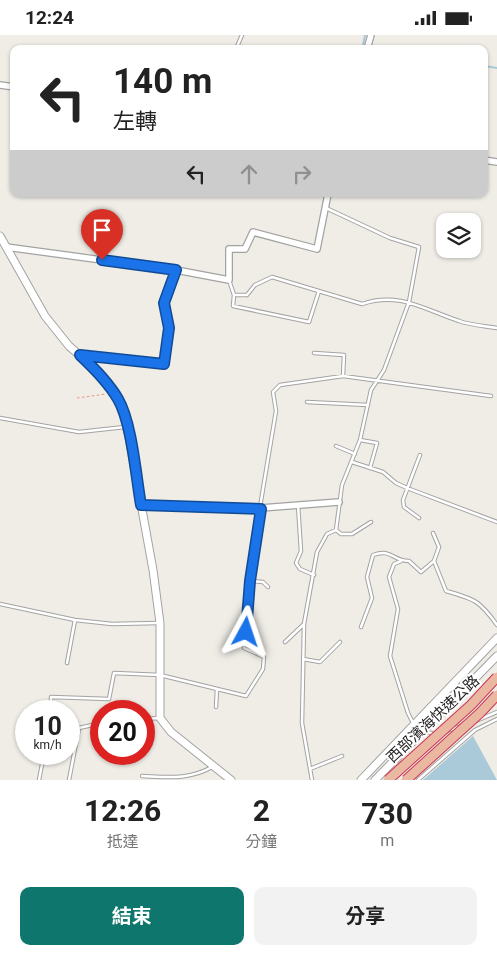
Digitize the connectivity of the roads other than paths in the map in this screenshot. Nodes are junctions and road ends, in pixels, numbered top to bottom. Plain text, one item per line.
1 (327, 197) edge
2 (325, 207) junction
3 (0, 236) edge
4 (6, 247) junction
5 (176, 270) junction
6 (229, 280) junction
7 (319, 290) junction
8 (234, 295) junction
9 (409, 302) junction
10 (497, 328) edge
11 (314, 353) dead end
12 (80, 355) junction
13 (343, 376) junction
14 (378, 380) junction
15 (490, 396) dead end
16 (307, 403) dead end
17 (368, 405) junction
18 (0, 419) edge
19 (127, 427) junction
20 (360, 439) junction
21 (336, 446) dead end
22 (355, 454) junction
23 (420, 455) dead end
24 (352, 462) junction
25 (370, 468) junction
26 (407, 488) junction
27 (339, 502) junction
28 (298, 504) junction
29 (141, 505) junction
30 (261, 509) junction
31 (419, 518) dead end
32 (371, 522) dead end
33 (497, 522) edge
34 (336, 530) junction
35 (433, 533) dead end
36 (401, 561) junction
37 (434, 561) junction
38 (314, 575) junction
39 (250, 581) junction
40 (268, 587) dead end
41 (0, 604) edge
42 (75, 620) junction
43 (160, 623) junction
44 (304, 624) junction
45 (497, 625) edge
46 (361, 627) dead end
47 (497, 638) edge
48 (286, 642) dead end
49 (340, 642) dead end
50 (497, 656) edge
51 (303, 659) junction
52 (67, 663) dead end
53 (160, 675) junction
54 (497, 677) edge
55 (217, 689) junction
56 (497, 695) edge
57 (51, 700) edge
58 (216, 707) dead end
59 (497, 712) edge
60 (155, 719) edge
61 (160, 719) junction
62 (497, 719) edge
63 (414, 725) junction
64 (90, 726) edge
65 (422, 731) junction
66 (342, 756) dead end
67 (42, 765) edge
68 (213, 767) junction
69 (310, 769) junction
70 (142, 776) dead end
71 (39, 780) edge
72 (69, 780) edge
73 (231, 780) edge
74 (312, 780) edge
75 (360, 780) edge
76 (374, 780) edge
77 (388, 780) edge
78 (406, 780) edge
79 (418, 780) edge

1 - 2 street
2 - 6 street
2 - 9 lane
3 - 4 street
4 - 5 street
4 - 12 street
5 - 6 street
5 - 12 lane
6 - 8 lane
7 - 8 lane
7 - 8 lane
7 - 9 lane
9 - 10 lane
9 - 14 lane
11 - 13 lane
12 - 19 street
13 - 14 lane
13 - 30 lane
14 - 15 lane
14 - 17 lane
16 - 17 lane
17 - 20 lane
18 - 19 lane
19 - 29 street
20 - 22 lane
20 - 25 lane
21 - 22 lane
22 - 24 lane
23 - 26 lane
24 - 25 lane
24 - 27 lane
25 - 26 lane
26 - 31 lane
26 - 33 lane
27 - 28 street
27 - 34 lane
28 - 30 street
28 - 38 lane
29 - 30 street
29 - 43 street
30 - 39 lane
32 - 34 lane
34 - 38 lane
35 - 37 lane
36 - 37 lane
36 - 46 lane
36 - 63 lane
37 - 45 lane
38 - 44 lane
39 - 40 lane
39 - 55 lane
41 - 42 lane
42 - 43 lane
42 - 52 lane
43 - 53 street
44 - 48 lane
44 - 51 lane
47 - 63 street
49 - 51 lane
50 - 65 street
51 - 69 lane
53 - 55 lane
53 - 57 lane
53 - 61 street
54 - 77 highway, 西部濱海快速公路, bridge
55 - 58 lane
56 - 78 highway, 西部濱海快速公路, bridge
59 - 65 lane
60 - 61 lane
61 - 68 street
62 - 79 lane
63 - 65 lane
63 - 75 street
64 - 72 lane
65 - 76 street
66 - 69 lane
67 - 71 lane
68 - 70 lane
68 - 73 street
69 - 74 lane

